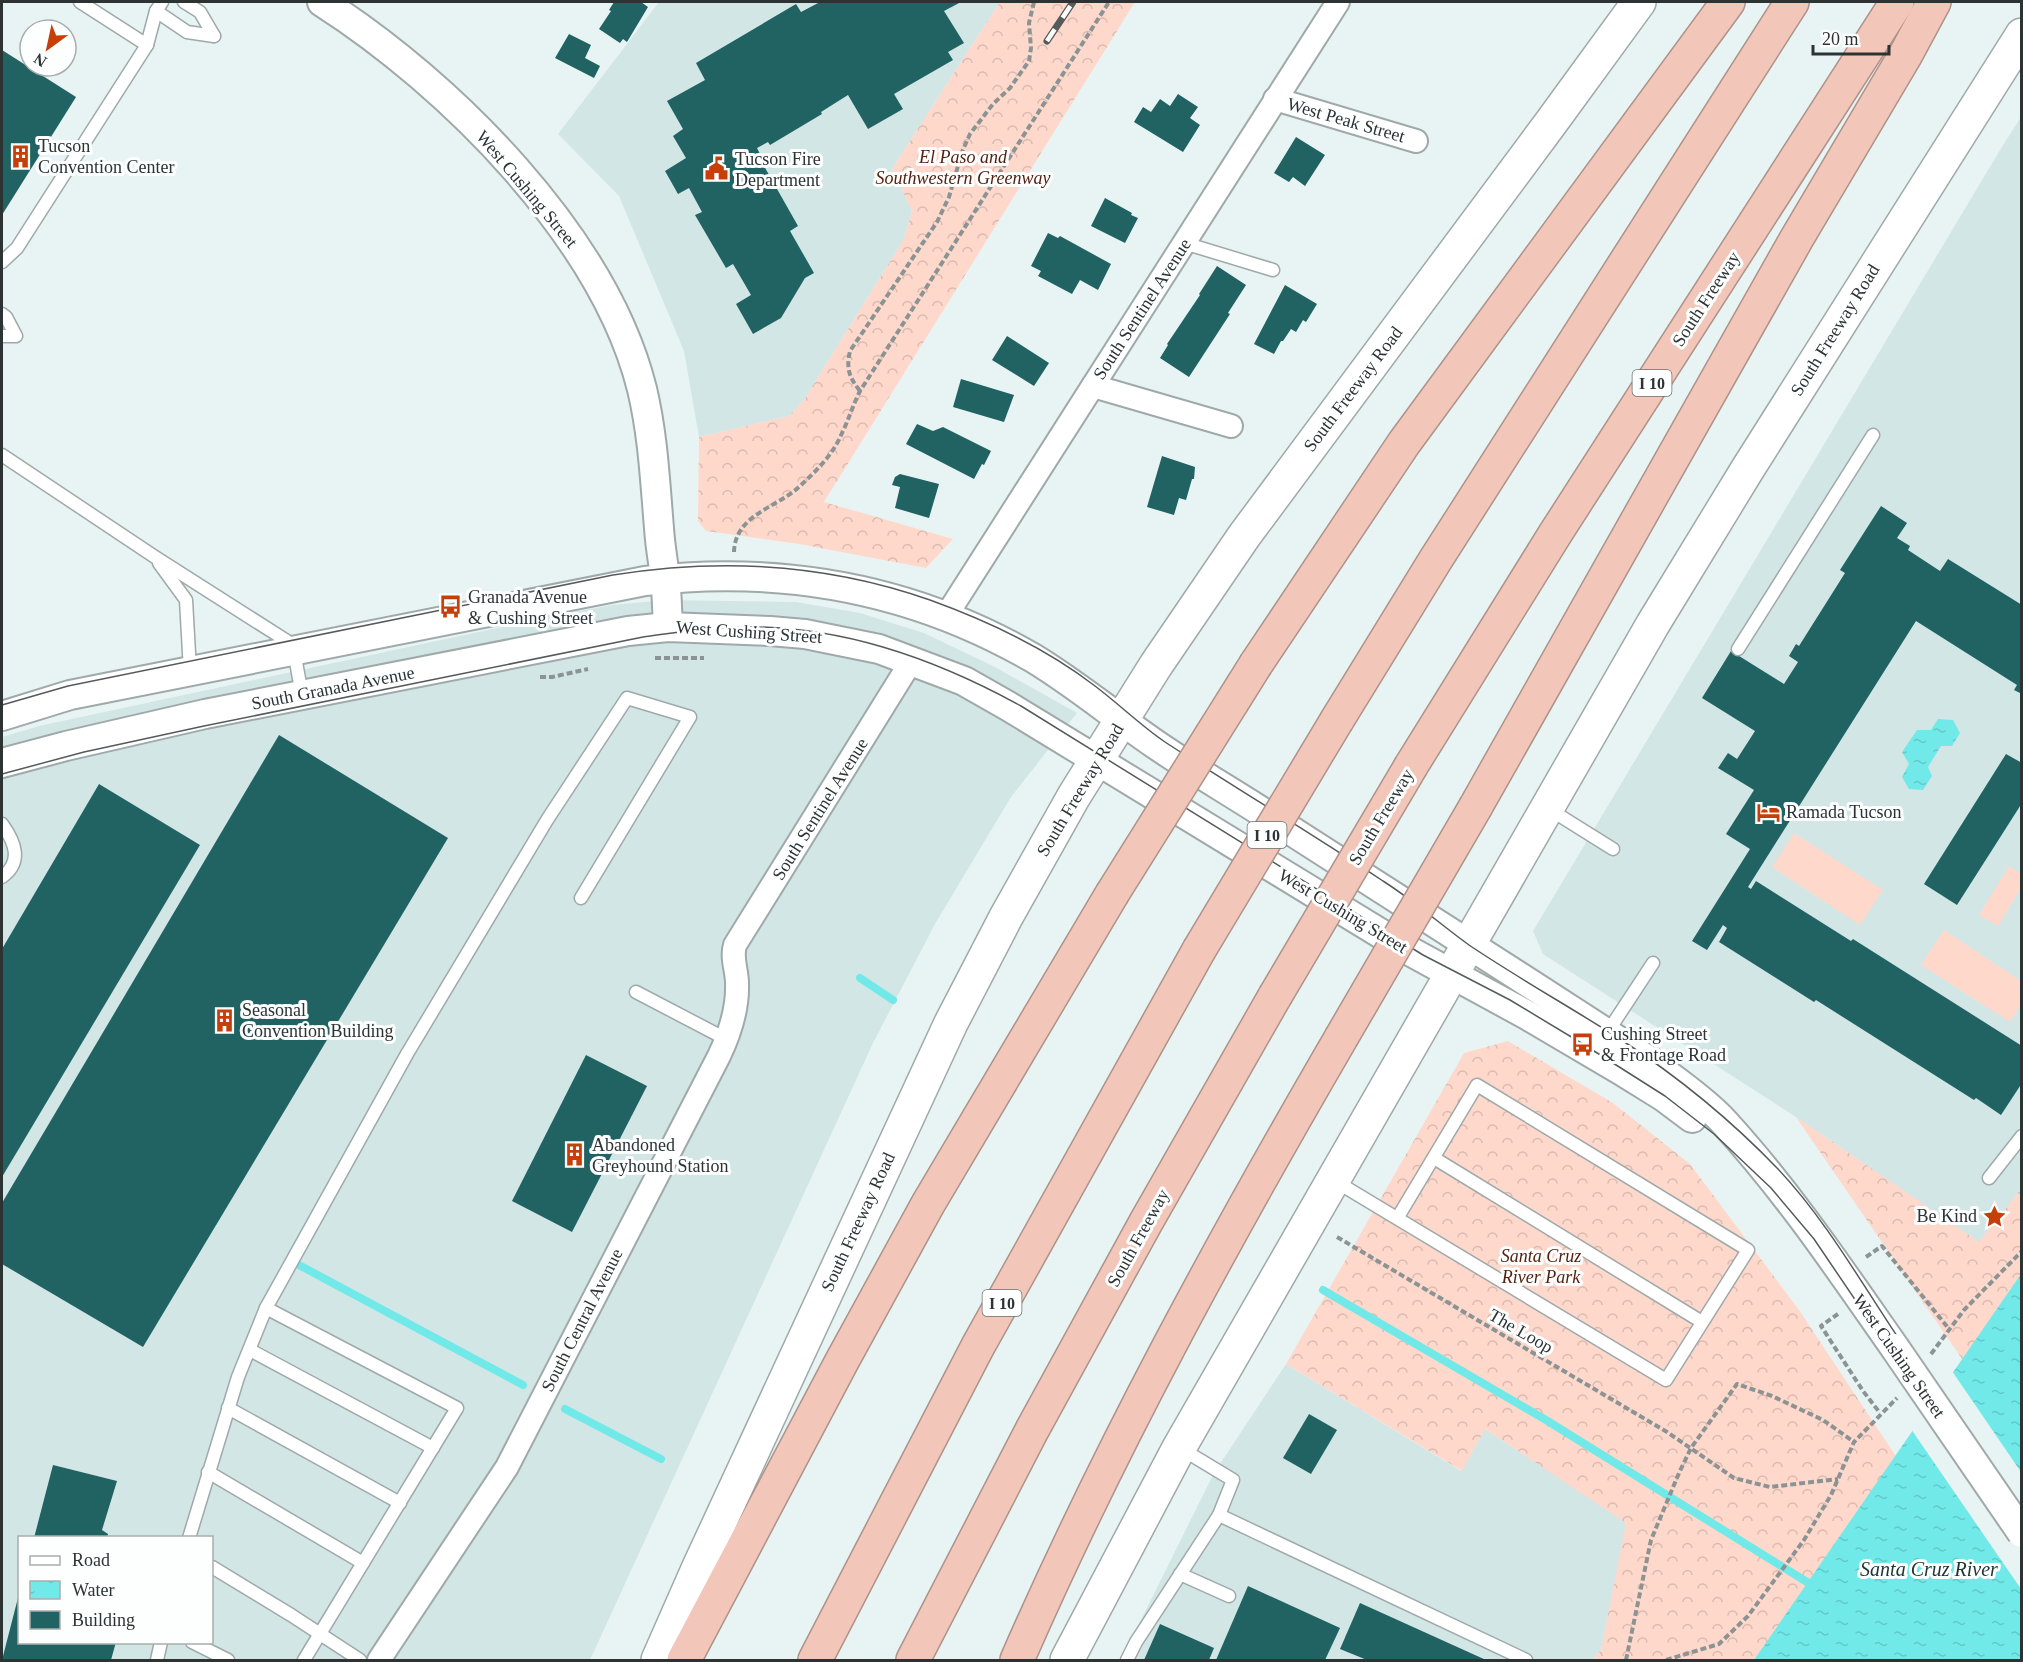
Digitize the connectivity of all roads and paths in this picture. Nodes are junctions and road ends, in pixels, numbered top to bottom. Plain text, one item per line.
1 (80, 2) edge
2 (184, 2) edge
3 (322, 2) edge
4 (1034, 2) edge
5 (1109, 2) edge
6 (1338, 2) edge
7 (1639, 2) edge
8 (1728, 2) edge
9 (1792, 2) edge
10 (1896, 2) edge
11 (1934, 2) edge
12 (159, 6) edge
13 (2022, 35) edge
14 (147, 45) junction
15 (1275, 99) junction
16 (1416, 141) dead end
17 (1184, 243) junction
18 (2, 262) edge
19 (1273, 270) dead end
20 (2, 314) edge
21 (2, 336) edge
22 (1093, 386) junction
23 (860, 391) junction
24 (1231, 426) dead end
25 (1873, 435) dead end
26 (2, 455) edge
27 (155, 557) junction
28 (735, 575) junction
29 (665, 578) junction
30 (946, 616) junction
31 (668, 627) junction
32 (1738, 649) dead end
33 (294, 651) junction
34 (646, 658) dead end
35 (711, 658) dead end
36 (912, 660) junction
37 (592, 668) dead end
38 (190, 671) junction
39 (536, 677) dead end
40 (302, 695) junction
41 (2, 716) edge
42 (1122, 720) junction
43 (1097, 761) junction
44 (2, 763) edge
45 (1548, 808) junction
46 (2, 824) edge
47 (1613, 849) dead end
48 (2, 877) edge
49 (581, 898) dead end
50 (1469, 945) junction
51 (734, 960) joint
52 (1653, 963) dead end
53 (1453, 975) junction
54 (636, 992) dead end
55 (1607, 1033) junction
56 (726, 1039) junction
57 (2022, 1136) edge
58 (1434, 1158) junction
59 (1989, 1178) dead end
60 (1334, 1180) junction
61 (1773, 1181) junction
62 (1398, 1218) junction
63 (1337, 1237) dead end
64 (1866, 1257) dead end
65 (266, 1308) junction
66 (1839, 1314) dead end
67 (1702, 1322) junction
68 (1949, 1329) dead end
69 (250, 1350) junction
70 (228, 1408) junction
71 (1880, 1413) dead end
72 (1854, 1442) dead end
73 (433, 1448) junction
74 (1179, 1448) junction
75 (1691, 1448) junction
76 (208, 1472) junction
77 (1839, 1479) dead end
78 (400, 1503) junction
79 (1220, 1515) junction
80 (2022, 1533) edge
81 (190, 1536) edge
82 (1804, 1540) dead end
83 (363, 1563) junction
84 (213, 1568) edge
85 (1180, 1574) junction
86 (1229, 1596) dead end
87 (320, 1634) junction
88 (161, 1644) edge
89 (196, 1644) edge
90 (157, 1660) edge
91 (228, 1660) edge
92 (304, 1660) edge
93 (360, 1660) edge
94 (379, 1660) edge
95 (658, 1660) edge
96 (684, 1660) edge
97 (815, 1660) edge
98 (913, 1660) edge
99 (1017, 1660) edge
100 (1067, 1660) edge
101 (1127, 1660) edge
102 (1526, 1660) edge
103 (1626, 1660) edge
104 (1666, 1660) edge

1 - 14 lane
2 - 12 lane
3 - 29 street, West Cushing Street
4 - 23 path
5 - 23 path
6 - 15 street, South Sentinel Avenue
7 - 42 main road, South Freeway Road
8 - 96 highway, bridge
9 - 97 highway, I 10, bridge
10 - 98 highway, South Freeway / I 10, bridge
11 - 99 highway, bridge
12 - 14 lane
13 - 45 main road, South Freeway Road
14 - 18 lane
15 - 16 street, West Peak Street
15 - 17 street, South Sentinel Avenue
17 - 19 lane
17 - 22 street, South Sentinel Avenue
20 - 21 lane
22 - 24 street
22 - 30 street, South Sentinel Avenue
23 - 28 path
25 - 32 lane
26 - 27 lane
27 - 33 lane
27 - 38 lane
28 - 29 street, West Cushing Street
28 - 30 street, West Cushing Street
29 - 31 street, West Cushing Street
29 - 33 street
30 - 42 street, West Cushing Street
31 - 36 street, West Cushing Street
31 - 40 street, South Granada Avenue
33 - 38 street
33 - 40 lane
34 - 35 path
36 - 43 street, West Cushing Street
36 - 51 street, South Sentinel Avenue
37 - 39 path
38 - 41 street
40 - 44 street, South Granada Avenue
42 - 43 main road, South Freeway Road
42 - 50 street, West Cushing Street
43 - 53 street, West Cushing Street
43 - 95 main road, South Freeway Road
45 - 47 lane
45 - 50 main road, South Freeway Road
46 - 48 lane
49 - 65 lane
50 - 53 main road, South Freeway Road
50 - 55 street, West Cushing Street
51 - 56 street, South Central Avenue
52 - 55 lane
53 - 60 main road, South Freeway Road
53 - 61 street, West Cushing Street
54 - 56 lane
55 - 61 street, West Cushing Street
56 - 94 street, South Central Avenue
57 - 59 lane
58 - 62 lane
58 - 67 lane
58 - 67 lane
60 - 62 lane
60 - 74 main road, South Freeway Road
61 - 80 street, West Cushing Street, bridge
62 - 67 lane
63 - 75 path, The Loop
64 - 68 path
65 - 69 lane
65 - 73 lane
66 - 71 path
69 - 70 lane
69 - 73 lane
70 - 76 lane
70 - 78 lane
72 - 75 path
73 - 78 lane
74 - 79 lane
74 - 100 main road, South Freeway Road
75 - 77 path, The Loop
75 - 103 path
76 - 81 lane
76 - 83 lane
78 - 83 lane
79 - 85 lane
79 - 102 lane
82 - 104 path
83 - 87 lane
84 - 87 lane
85 - 86 lane
85 - 101 lane
87 - 92 lane
87 - 93 lane
88 - 90 lane
89 - 91 lane

